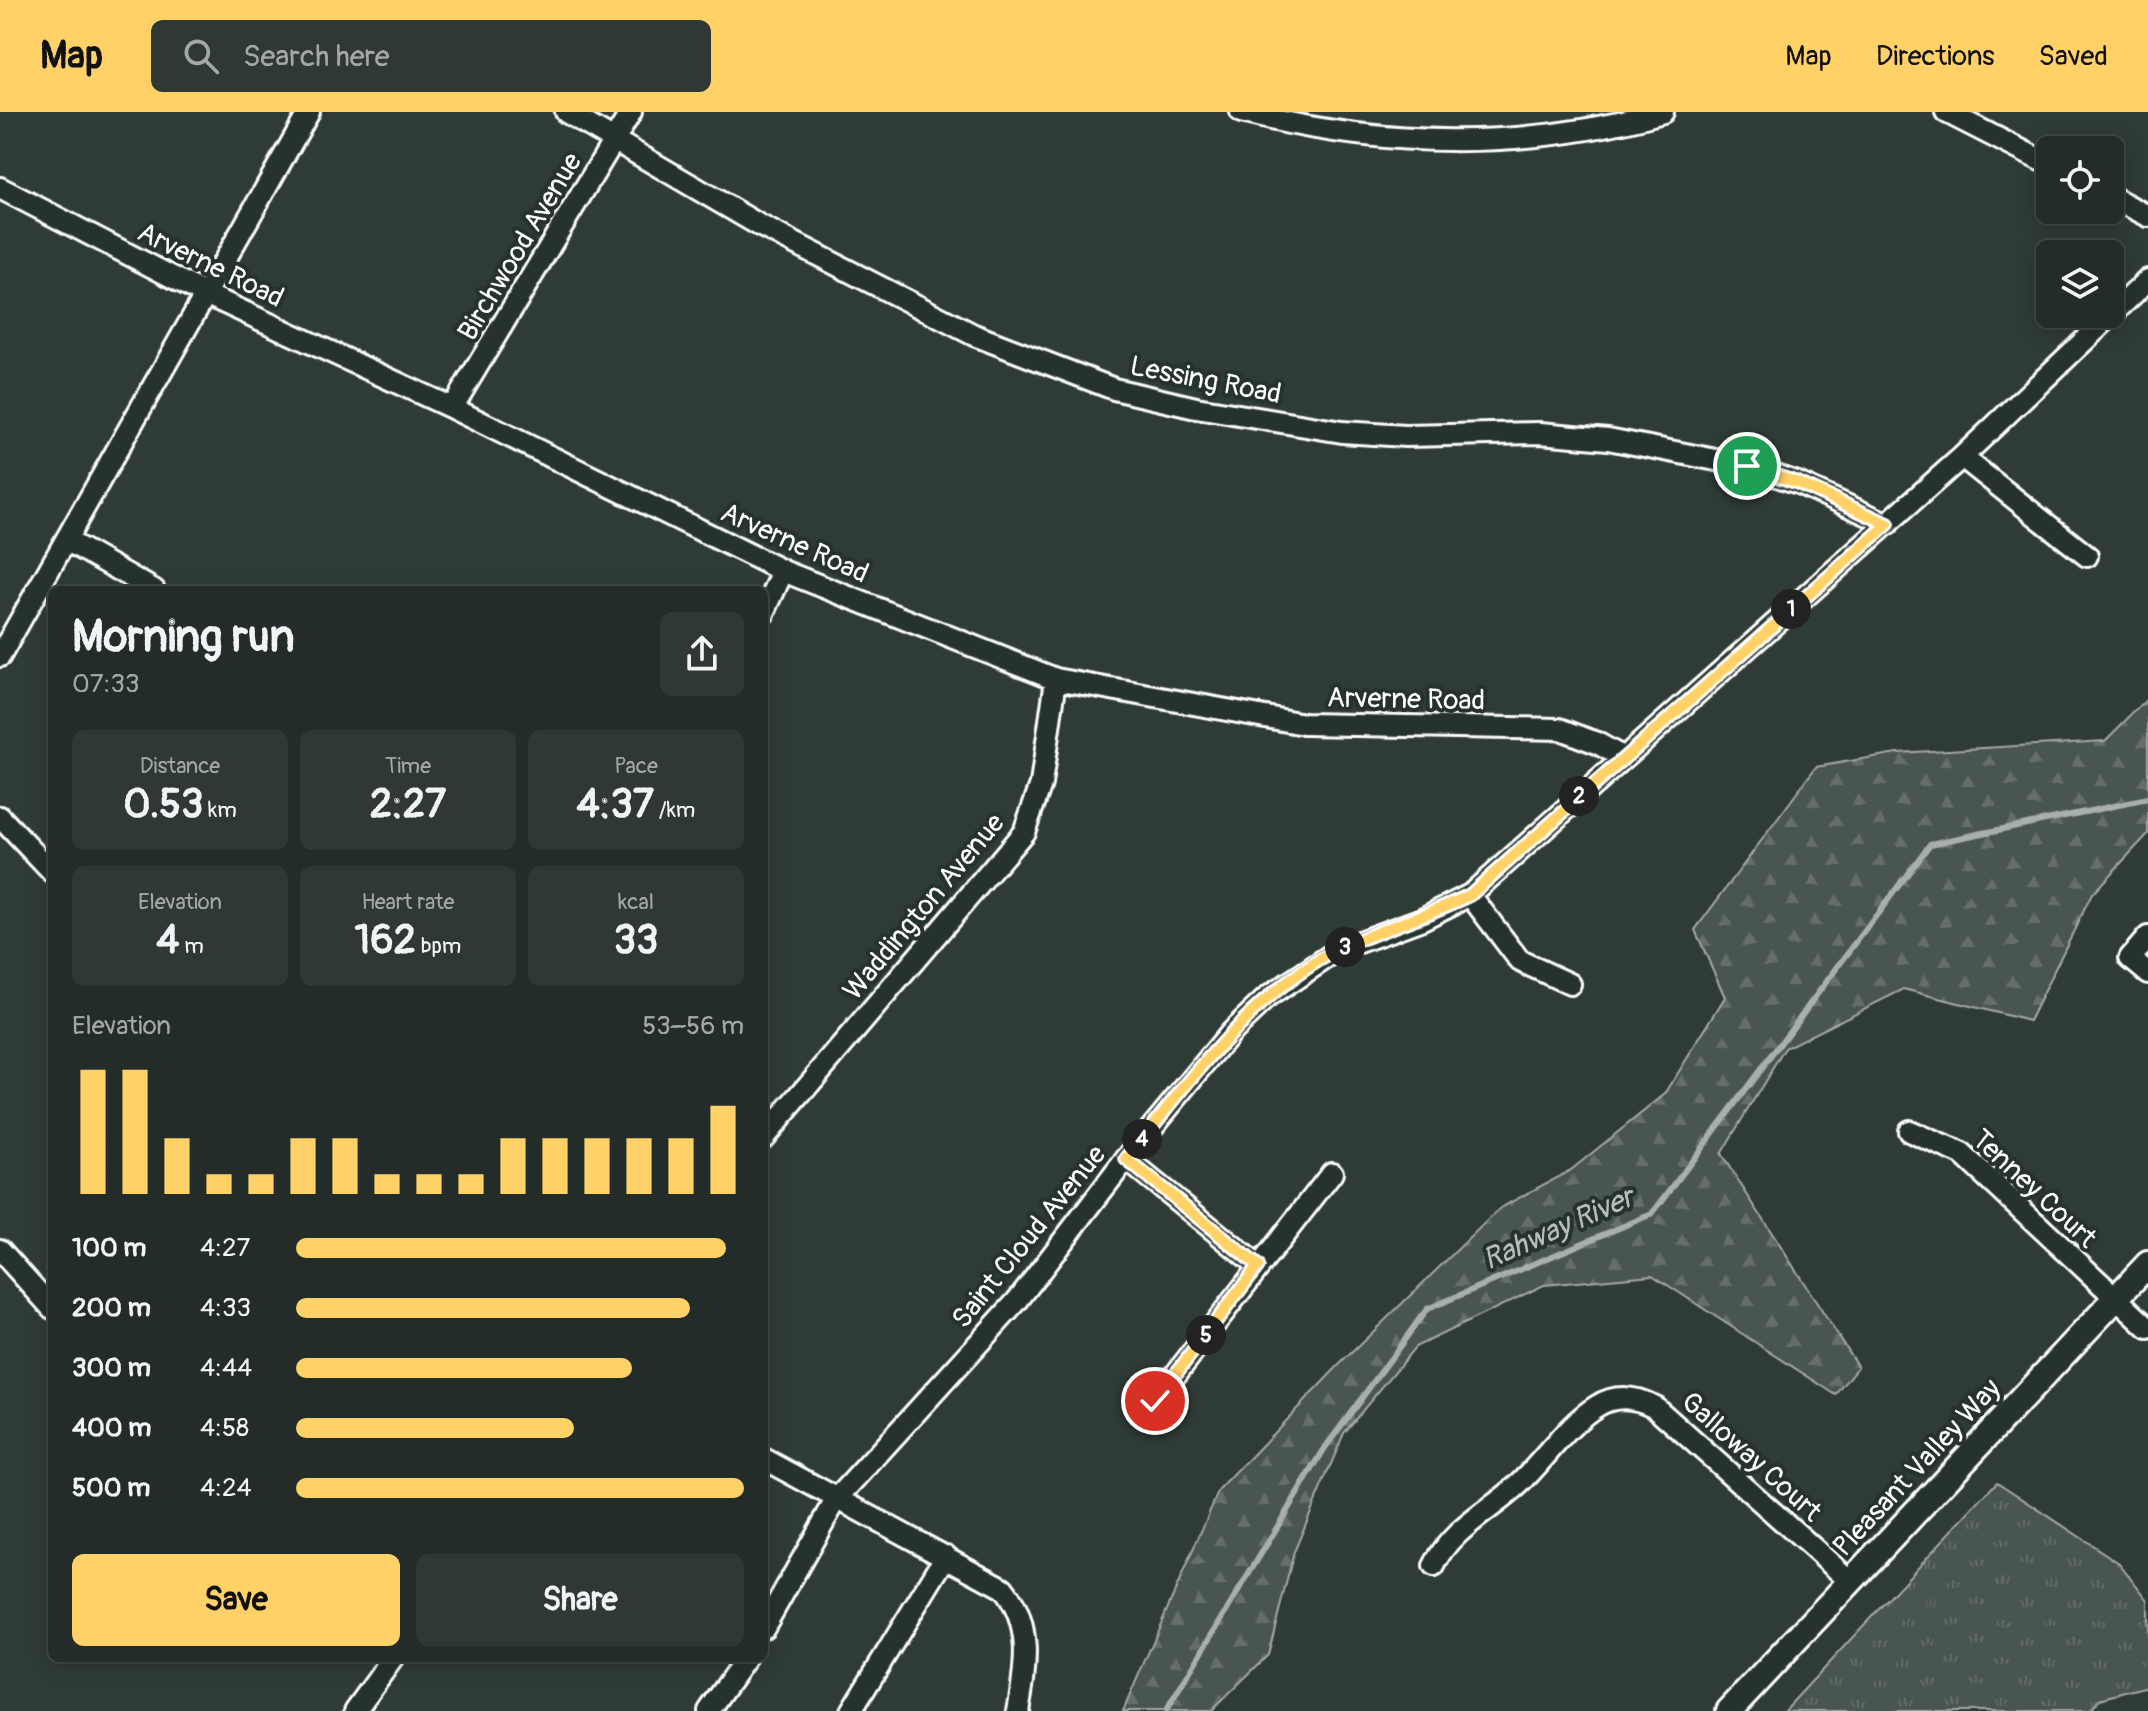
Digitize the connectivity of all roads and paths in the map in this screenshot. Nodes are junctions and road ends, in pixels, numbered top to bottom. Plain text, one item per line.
1 (309, 112) edge
2 (566, 112) edge
3 (631, 112) edge
4 (1241, 112) edge
5 (1663, 112) edge
6 (1946, 112) edge
7 (1987, 121) edge
8 (616, 141) junction
9 (2036, 155) edge
10 (0, 188) edge
11 (2124, 203) edge
12 (2148, 216) edge
13 (2148, 280) edge
14 (205, 294) junction
15 (452, 408) junction
16 (1962, 457) junction
17 (1888, 524) junction
18 (66, 540) junction
19 (2087, 556) dead end
20 (783, 571) junction
21 (147, 586) edge
22 (768, 604) edge
23 (0, 656) edge
24 (1056, 679) junction
25 (1622, 757) junction
26 (0, 817) edge
27 (48, 868) edge
28 (1470, 895) junction
29 (2148, 937) edge
30 (2148, 973) edge
31 (1570, 984) dead end
32 (1909, 1131) dead end
33 (768, 1132) edge
34 (1126, 1159) junction
35 (1332, 1173) dead end
36 (0, 1250) edge
37 (2148, 1264) edge
38 (1258, 1266) junction
39 (2114, 1300) junction
40 (48, 1304) edge
41 (2148, 1328) edge
42 (1155, 1401) dead end
43 (768, 1461) edge
44 (836, 1500) junction
45 (946, 1556) junction
46 (1434, 1566) dead end
47 (1850, 1581) junction
48 (768, 1620) edge
49 (390, 1662) edge
50 (743, 1662) edge
51 (355, 1711) edge
52 (709, 1711) edge
53 (851, 1711) edge
54 (1018, 1711) edge
55 (1729, 1711) edge

1 - 14 street
2 - 8 street, Lessing Road
3 - 8 street, Birchwood Avenue
4 - 5 street
6 - 7 street
7 - 9 street
8 - 15 street, Birchwood Avenue
8 - 17 street, Lessing Road
10 - 14 street, Arverne Road
11 - 12 street
13 - 16 street, Saint Cloud Avenue
14 - 15 street, Arverne Road
14 - 18 street
15 - 20 street, Arverne Road
16 - 17 street, Saint Cloud Avenue
16 - 19 street
17 - 25 street, Saint Cloud Avenue
18 - 21 street
18 - 23 street
20 - 22 street
20 - 24 street, Arverne Road
24 - 25 street, Arverne Road
24 - 33 street, Waddington Avenue
25 - 28 street, Saint Cloud Avenue
26 - 27 street
28 - 31 street
28 - 34 street, Saint Cloud Avenue
29 - 30 street
32 - 39 street, Tenney Court
34 - 38 street
34 - 44 street, Saint Cloud Avenue
35 - 38 street
36 - 40 street
37 - 39 main road, Pleasant Valley Way
38 - 42 street
39 - 41 street, Tenney Court
39 - 47 main road, Pleasant Valley Way
43 - 44 street
44 - 45 street
44 - 48 street, Saint Cloud Avenue
45 - 53 street
45 - 54 street
46 - 47 street, Galloway Court
47 - 55 main road, Pleasant Valley Way
49 - 51 street
50 - 52 street

